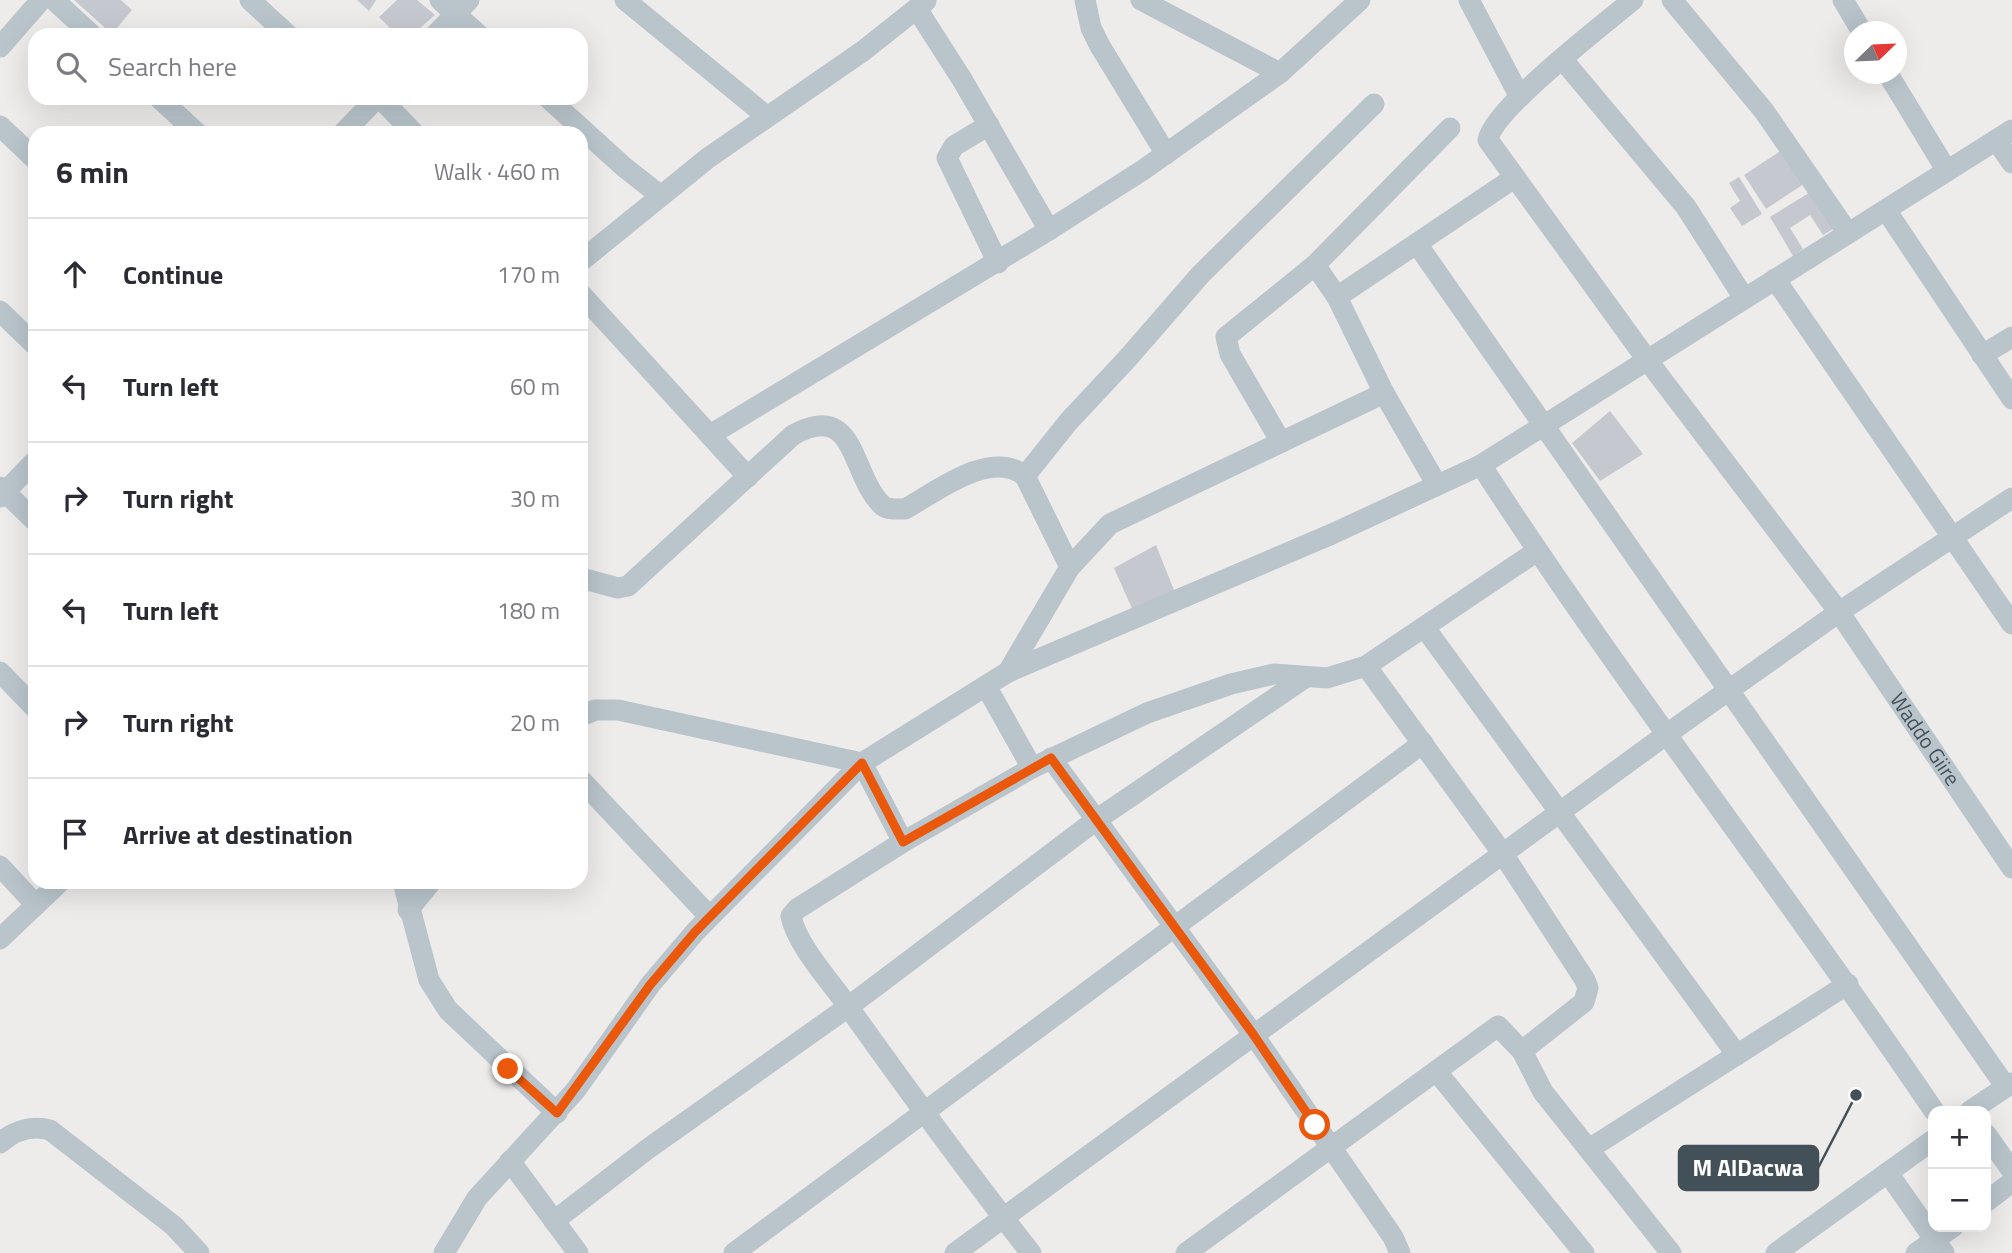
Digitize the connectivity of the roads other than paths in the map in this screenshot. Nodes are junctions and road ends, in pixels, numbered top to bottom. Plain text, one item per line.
1 (41, 0) edge
2 (54, 0) edge
3 (250, 0) edge
4 (625, 0) edge
5 (1085, 0) edge
6 (1141, 0) edge
7 (1360, 0) edge
8 (1468, 0) edge
9 (1633, 0) edge
10 (1672, 0) edge
11 (1843, 0) edge
12 (455, 4) edge
13 (922, 4) edge
14 (1855, 21) edge
15 (84, 28) edge
16 (280, 28) edge
17 (440, 28) edge
18 (474, 28) edge
19 (0, 47) edge
20 (1563, 60) junction
21 (1280, 73) junction
22 (1894, 84) edge
23 (1520, 97) junction
24 (1374, 104) dead end
25 (167, 105) edge
26 (366, 105) edge
27 (377, 105) edge
28 (556, 105) edge
29 (765, 116) junction
30 (989, 125) junction
31 (0, 126) edge
32 (189, 126) edge
33 (348, 126) edge
34 (405, 126) edge
35 (579, 126) edge
36 (1450, 128) dead end
37 (588, 134) edge
38 (2004, 135) edge
39 (28, 152) edge
40 (1166, 154) junction
41 (2012, 163) edge
42 (1947, 171) junction
43 (1514, 178) junction
44 (661, 196) junction
45 (1885, 209) junction
46 (1049, 230) junction
47 (1848, 233) junction
48 (1417, 244) junction
49 (588, 255) edge
50 (998, 263) junction
51 (1315, 265) junction
52 (1775, 279) junction
53 (1337, 297) junction
54 (1744, 298) junction
55 (588, 302) edge
56 (0, 311) edge
57 (2012, 337) edge
58 (28, 338) edge
59 (1982, 355) junction
60 (1648, 360) junction
61 (1384, 393) junction
62 (2012, 399) edge
63 (1543, 425) junction
64 (710, 435) junction
65 (1281, 442) junction
66 (1481, 465) junction
67 (28, 468) edge
68 (1025, 476) junction
69 (748, 477) junction
70 (1437, 485) junction
71 (2, 492) edge
72 (2012, 498) edge
73 (28, 515) edge
74 (1954, 538) junction
75 (1536, 551) junction
76 (1070, 568) junction
77 (588, 580) edge
78 (1839, 612) junction
79 (2012, 624) edge
80 (1425, 628) junction
81 (1366, 666) junction
82 (0, 672) edge
83 (1008, 672) junction
84 (1306, 677) junction
85 (986, 686) junction
86 (1727, 691) junction
87 (28, 701) edge
88 (588, 713) edge
89 (1667, 734) junction
90 (1423, 743) junction
91 (1051, 758) junction
92 (862, 763) junction
93 (1032, 768) junction
94 (588, 787) edge
95 (1561, 812) junction
96 (1096, 820) junction
97 (903, 842) junction
98 (1503, 853) junction
99 (0, 866) edge
100 (2012, 868) edge
101 (53, 889) edge
102 (404, 889) edge
103 (425, 889) edge
104 (36, 905) junction
105 (408, 910) junction
106 (709, 916) junction
107 (1175, 927) junction
108 (0, 939) edge
109 (1848, 984) junction
110 (848, 1007) junction
111 (1253, 1034) junction
112 (1522, 1051) junction
113 (1737, 1055) junction
114 (1437, 1072) junction
115 (2009, 1085) edge
116 (1931, 1106) edge
117 (1978, 1106) edge
118 (923, 1112) junction
119 (557, 1113) junction
120 (1991, 1141) edge
121 (0, 1143) edge
122 (1928, 1144) edge
123 (1330, 1147) junction
124 (1590, 1149) junction
125 (510, 1161) junction
126 (2012, 1171) edge
127 (1888, 1173) junction
128 (2012, 1182) edge
129 (1991, 1198) edge
130 (1003, 1218) junction
131 (554, 1221) junction
132 (1802, 1245) edge
133 (1940, 1246) edge
134 (199, 1253) edge
135 (444, 1253) edge
136 (578, 1253) edge
137 (734, 1253) edge
138 (955, 1253) edge
139 (1031, 1253) edge
140 (1186, 1253) edge
141 (1400, 1253) edge
142 (1584, 1253) edge
143 (1671, 1253) edge
144 (1776, 1253) edge
145 (1916, 1253) edge

1 - 19 street
2 - 15 street
3 - 16 street
4 - 29 street
5 - 40 street
6 - 21 street
7 - 21 street
8 - 23 street
9 - 20 street
10 - 47 street
11 - 14 street
12 - 17 street
12 - 18 street
13 - 29 street
13 - 30 street
20 - 23 street
20 - 54 street
21 - 40 street
22 - 42 street
23 - 43 street, Waddo Giire
24 - 68 street
25 - 32 street
26 - 33 street
27 - 34 street
28 - 35 street
29 - 44 street
30 - 46 street
30 - 50 street
31 - 39 street
36 - 51 street
37 - 44 street
38 - 41 street
38 - 42 street
40 - 46 street
42 - 45 street
43 - 48 street
43 - 60 street, Waddo Giire
44 - 49 street
45 - 47 street
45 - 59 street
46 - 50 street
47 - 52 street
48 - 53 street
48 - 63 street
50 - 64 street
51 - 53 street
51 - 65 street
52 - 54 street
52 - 74 street
53 - 61 street
54 - 60 street
55 - 64 street
56 - 58 street
57 - 59 street
59 - 62 street
60 - 63 street
60 - 78 street, Waddo Giire
61 - 65 street
61 - 70 street
63 - 66 street
63 - 86 street
64 - 69 street
65 - 76 street
66 - 70 street
66 - 75 street
67 - 71 street
68 - 69 street
68 - 76 street
69 - 77 street
70 - 83 street
71 - 73 street
72 - 74 street
74 - 78 street
74 - 79 street
75 - 80 street
75 - 89 street
76 - 83 street
78 - 86 street
78 - 100 street, Waddo Giire
80 - 81 street
80 - 95 street
81 - 84 street
81 - 90 street
82 - 87 street
83 - 85 street
84 - 91 street
84 - 96 street
85 - 92 street
85 - 93 street
86 - 89 street
86 - 115 street
88 - 92 street
89 - 95 street
89 - 109 street
90 - 98 street
90 - 107 street
91 - 93 street
91 - 96 street
92 - 97 street
92 - 106 street
93 - 97 street
94 - 106 street
95 - 98 street
95 - 113 street
96 - 107 street
96 - 110 street
97 - 110 street
98 - 111 street
98 - 112 street
99 - 104 street
101 - 104 street
102 - 105 street
103 - 105 street
104 - 108 street
105 - 119 street
106 - 119 street
107 - 111 street
107 - 118 street
109 - 113 street
109 - 116 street
110 - 118 street
110 - 131 street
111 - 123 street
111 - 130 street
112 - 114 street
112 - 124 street
113 - 124 street
114 - 123 street
114 - 142 street
115 - 117 street
118 - 130 street
118 - 137 street
119 - 125 street
120 - 126 street
121 - 134 street
122 - 127 street
123 - 140 street
123 - 141 street
124 - 143 street
125 - 131 street
125 - 135 street
127 - 132 street
127 - 133 street
128 - 129 street
130 - 138 street
130 - 139 street
131 - 136 street
132 - 144 street
133 - 145 street

